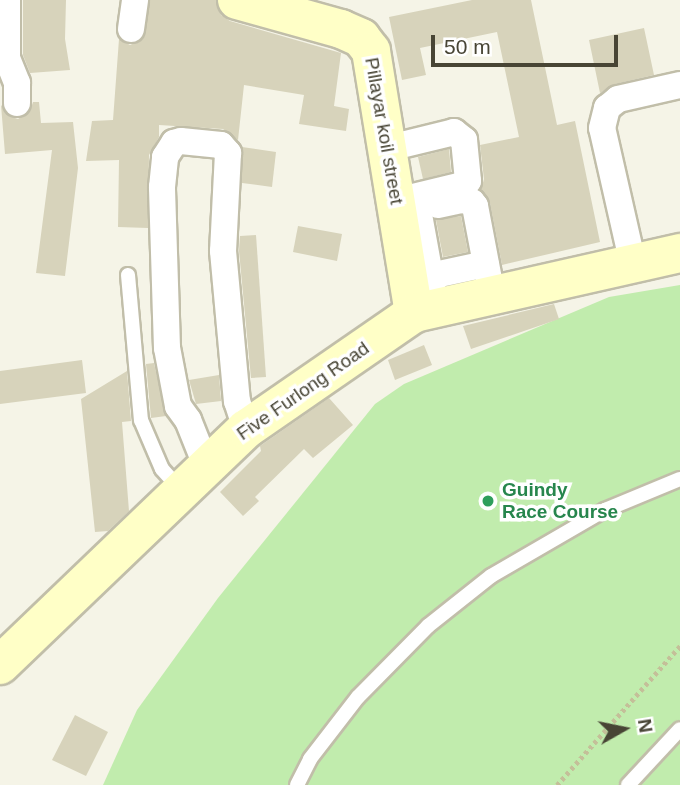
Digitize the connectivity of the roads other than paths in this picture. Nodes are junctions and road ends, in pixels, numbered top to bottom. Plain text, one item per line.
1 (7, 0) edge
2 (135, 0) edge
3 (237, 0) edge
4 (131, 29) dead end
5 (680, 85) edge
6 (17, 103) dead end
7 (389, 148) junction
8 (404, 208) junction
9 (680, 253) edge
10 (633, 264) junction
11 (128, 275) dead end
12 (489, 280) junction
13 (427, 299) junction
14 (246, 429) junction
15 (193, 477) junction
16 (680, 479) edge
17 (0, 665) edge
18 (680, 729) edge
19 (297, 785) edge
20 (628, 785) edge

1 - 6 street
2 - 4 street
3 - 7 main road, Pillayar koil street
5 - 10 street
7 - 8 main road, Pillayar koil street
7 - 8 street
8 - 12 street
8 - 13 main road, Pillayar koil street
9 - 10 main road, Five Furlong Road
10 - 12 main road, Five Furlong Road
11 - 15 lane
12 - 13 main road, Five Furlong Road
13 - 14 main road, Five Furlong Road
14 - 15 main road, Five Furlong Road
14 - 15 street
15 - 17 main road, Five Furlong Road
16 - 19 lane
18 - 20 lane

